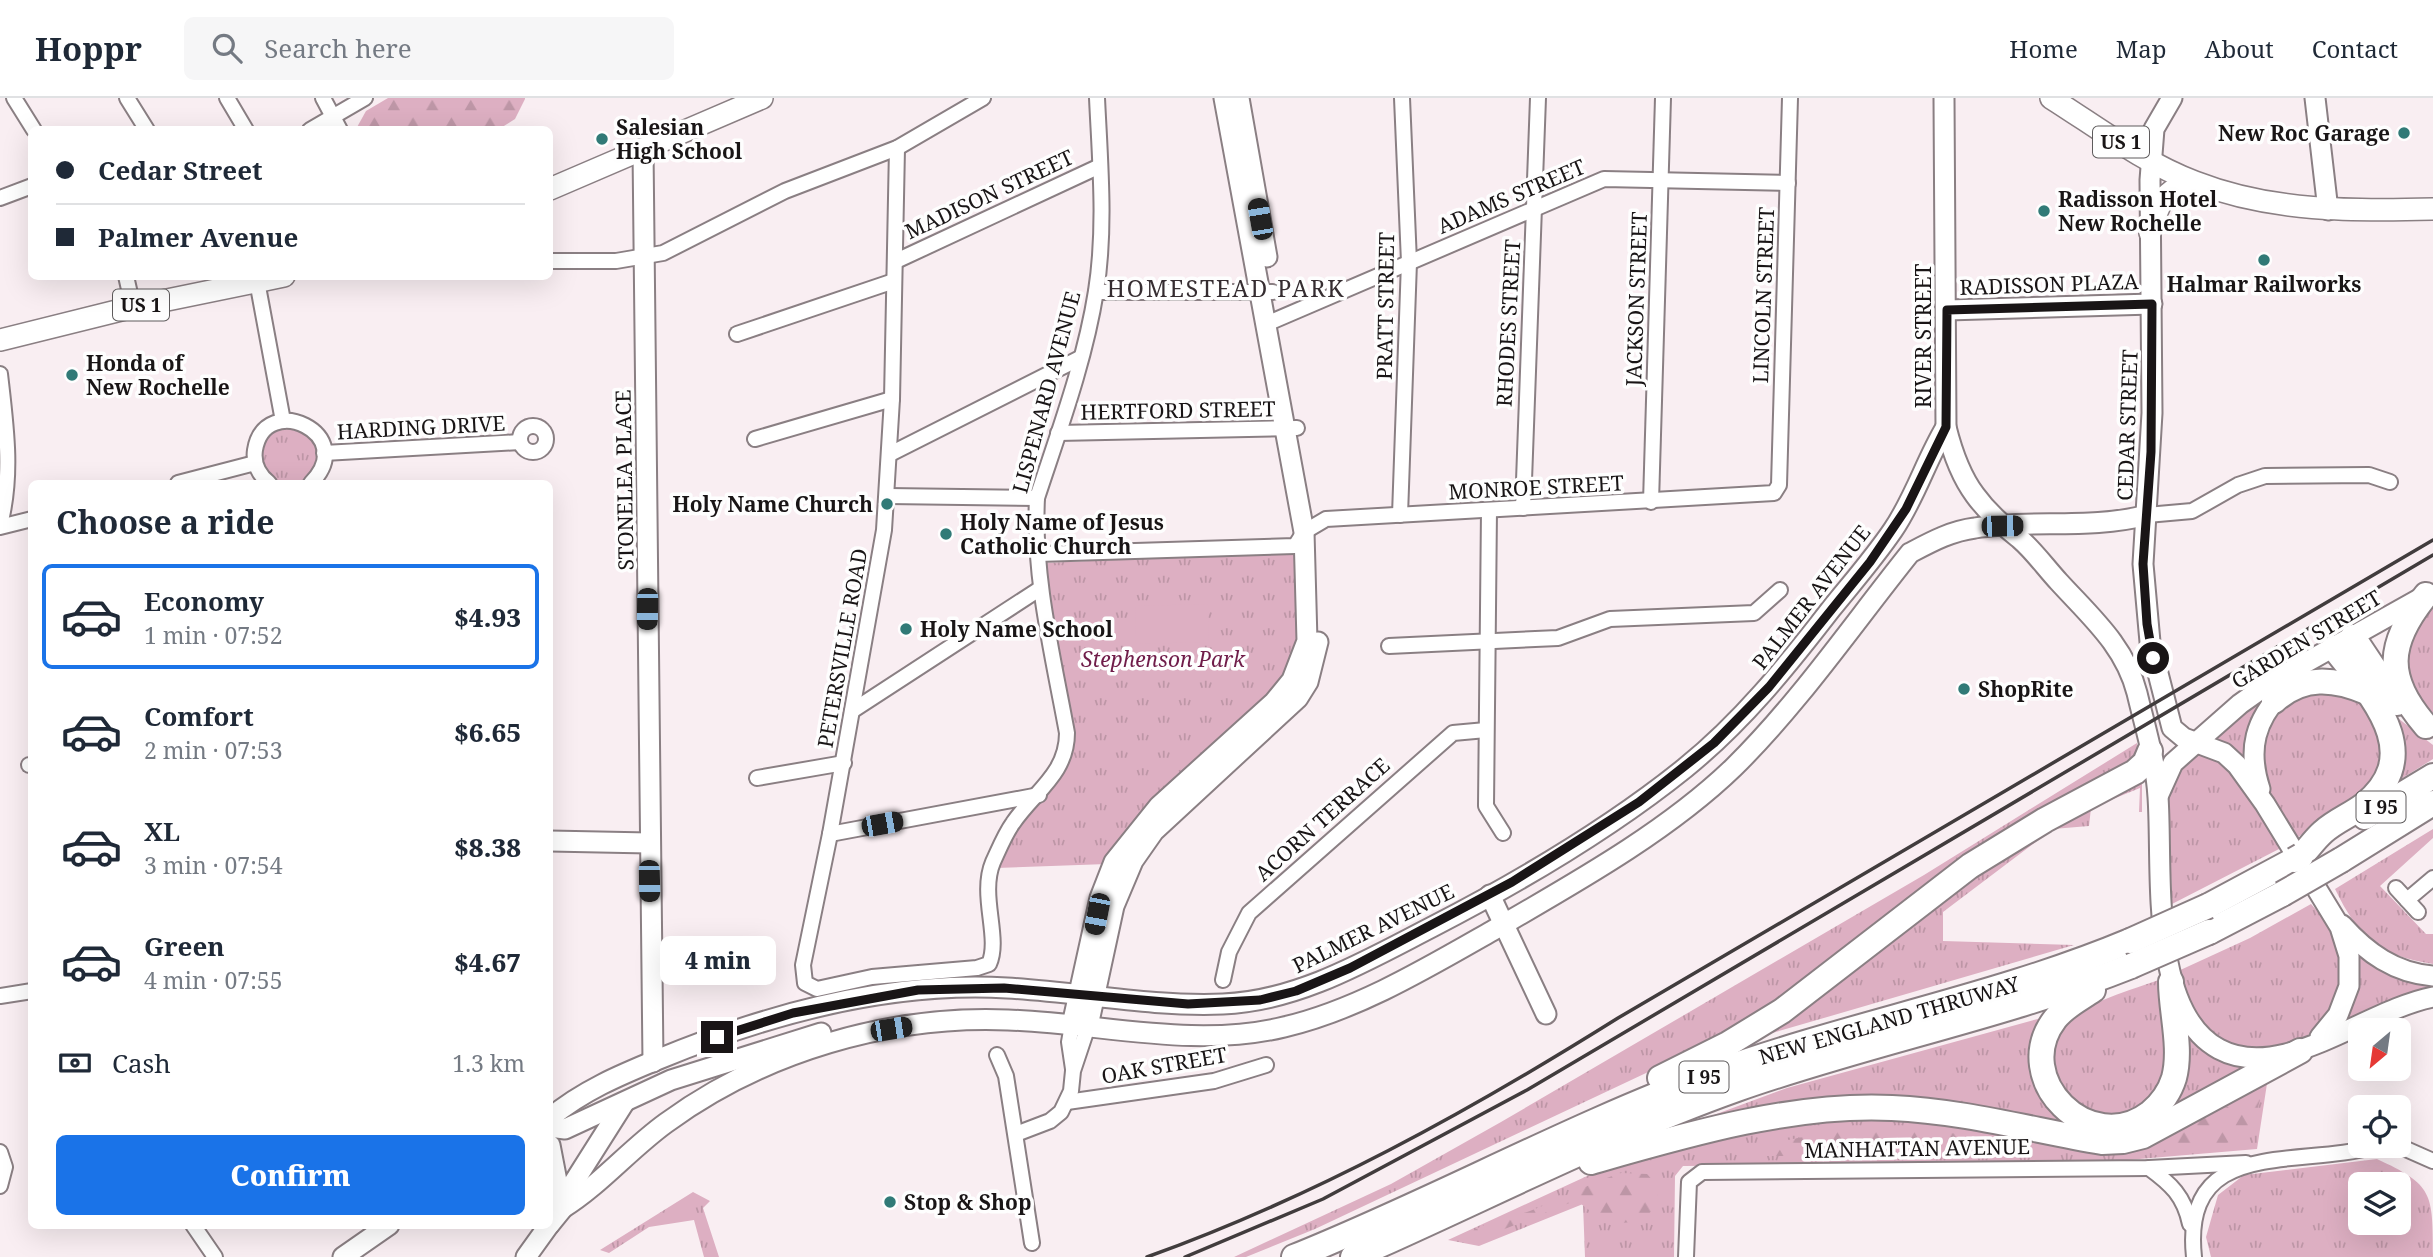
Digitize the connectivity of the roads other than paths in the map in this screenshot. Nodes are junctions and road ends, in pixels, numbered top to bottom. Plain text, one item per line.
1 (14, 98) edge
2 (127, 98) edge
3 (227, 98) edge
4 (323, 98) edge
5 (365, 98) edge
6 (762, 98) edge
7 (983, 98) edge
8 (1097, 98) edge
9 (1224, 98) edge
10 (1239, 98) edge
11 (1402, 98) edge
12 (1538, 98) edge
13 (1663, 98) edge
14 (1790, 98) edge
15 (1944, 98) edge
16 (2051, 98) edge
17 (2172, 98) edge
18 (2315, 98) edge
19 (336, 123) edge
20 (32, 126) edge
21 (144, 126) edge
22 (244, 126) edge
23 (897, 148) junction
24 (643, 149) junction
25 (2151, 161) junction
26 (1100, 166) junction
27 (1661, 179) junction
28 (2193, 182) junction
29 (1788, 183) junction
30 (28, 188) edge
31 (553, 188) edge
32 (0, 198) edge
33 (2433, 209) edge
34 (1534, 210) junction
35 (2328, 210) junction
36 (2150, 233) junction
37 (643, 258) junction
38 (553, 261) edge
39 (896, 261) junction
40 (1409, 262) junction
41 (126, 280) edge
42 (246, 280) edge
43 (254, 280) edge
44 (894, 281) junction
45 (1096, 292) junction
46 (1266, 292) junction
47 (2152, 304) junction
48 (133, 307) junction
49 (1947, 310) junction
50 (1272, 322) junction
51 (737, 334) dead end
52 (0, 340) edge
53 (1080, 358) junction
54 (0, 374) edge
55 (892, 399) junction
56 (282, 421) junction
57 (1946, 427) junction
58 (1291, 429) junction
59 (1058, 433) junction
60 (755, 439) dead end
61 (520, 442) dead end
62 (324, 453) junction
63 (890, 454) junction
64 (256, 464) junction
65 (190, 480) edge
66 (267, 480) edge
67 (314, 480) edge
68 (2390, 482) dead end
69 (1774, 493) joint
70 (888, 496) junction
71 (1037, 498) junction
72 (1651, 502) junction
73 (1523, 508) junction
74 (1489, 510) junction
75 (1400, 515) junction
76 (2147, 515) junction
77 (28, 520) edge
78 (0, 526) edge
79 (2002, 526) junction
80 (1310, 529) junction
81 (1038, 554) junction
82 (1041, 588) junction
83 (1780, 590) dead end
84 (2429, 593) edge
85 (1488, 641) junction
86 (1389, 646) dead end
87 (2334, 648) junction
88 (2368, 693) junction
89 (2274, 701) junction
90 (852, 710) junction
91 (2430, 728) edge
92 (1486, 730) junction
93 (2195, 742) junction
94 (2150, 751) junction
95 (844, 762) junction
96 (2433, 776) edge
97 (757, 778) dead end
98 (1039, 796) junction
99 (2158, 798) junction
100 (2433, 803) edge
101 (2265, 804) junction
102 (1503, 833) dead end
103 (830, 834) junction
104 (553, 841) edge
105 (649, 843) junction
106 (2331, 843) junction
107 (2433, 878) edge
108 (2275, 885) junction
109 (2396, 888) dead end
110 (1489, 895) junction
111 (2407, 900) junction
112 (2418, 912) dead end
113 (2334, 917) junction
114 (1503, 924) junction
115 (2131, 953) junction
116 (2433, 976) edge
117 (1223, 980) dead end
118 (2171, 982) junction
119 (804, 983) joint
120 (28, 992) edge
121 (1088, 994) junction
122 (0, 996) edge
123 (2433, 997) edge
124 (1546, 1014) dead end
125 (929, 1023) junction
126 (1080, 1026) junction
127 (2302, 1050) junction
128 (997, 1055) dead end
129 (653, 1062) junction
130 (1266, 1065) dead end
131 (625, 1102) junction
132 (1067, 1102) junction
133 (553, 1116) edge
134 (553, 1127) edge
135 (1016, 1134) junction
136 (2411, 1151) edge
137 (0, 1152) edge
138 (2348, 1152) edge
139 (1514, 1158) junction
140 (553, 1161) edge
141 (2433, 1161) edge
142 (2246, 1163) junction
143 (2150, 1168) junction
144 (1513, 1184) junction
145 (0, 1186) edge
146 (562, 1209) junction
147 (553, 1220) edge
148 (195, 1229) edge
149 (546, 1229) edge
150 (369, 1231) edge
151 (2191, 1231) junction
152 (1032, 1243) dead end
153 (215, 1257) edge
154 (343, 1257) edge
155 (526, 1257) edge
156 (1294, 1257) edge
157 (1353, 1257) edge
158 (1686, 1257) edge
159 (2194, 1257) edge

1 - 20 street
2 - 21 street
3 - 22 street
4 - 19 street
5 - 19 street
6 - 24 main road
7 - 23 street
8 - 26 street, LISPENARD AVENUE
9 - 46 street
10 - 46 street
11 - 40 street, PRATT STREET
12 - 34 street, RHODES STREET
13 - 27 street, JACKSON STREET
14 - 29 street, LINCOLN STREET
15 - 49 street, RIVER STREET
16 - 25 main road, US 1
17 - 25 street, CEDAR STREET
18 - 35 street
23 - 37 street
23 - 39 street, PETERSVILLE ROAD
24 - 31 main road
24 - 37 street, STONELEA PLACE
25 - 28 main road, US 1
25 - 36 street, CEDAR STREET
26 - 39 street, MADISON STREET
26 - 45 street, LISPENARD AVENUE
27 - 29 street, ADAMS STREET
27 - 34 street, ADAMS STREET
27 - 72 street, JACKSON STREET
28 - 35 main road, US 1
28 - 36 main road
29 - 69 street, LINCOLN STREET
30 - 32 street
33 - 35 main road, US 1
34 - 40 street, ADAMS STREET
34 - 73 street, RHODES STREET
36 - 47 street, CEDAR STREET
37 - 38 street
37 - 105 street, STONELEA PLACE
39 - 44 street, PETERSVILLE ROAD
40 - 50 street, ADAMS STREET
40 - 75 street, PRATT STREET
41 - 48 street
42 - 48 main road, US 1
43 - 56 street
44 - 51 street
44 - 55 street, PETERSVILLE ROAD
45 - 46 street
45 - 53 street, LISPENARD AVENUE
46 - 50 street
47 - 49 street, RADISSON PLAZA
47 - 76 street, CEDAR STREET
48 - 52 main road, US 1
49 - 57 street, RIVER STREET
50 - 58 street
53 - 59 street, LISPENARD AVENUE
53 - 63 street
54 - 78 street
55 - 60 street
55 - 63 street, PETERSVILLE ROAD
56 - 62 street
56 - 64 street
57 - 79 street, RIVER STREET
57 - 110 street, PALMER AVENUE
58 - 59 street, HERTFORD STREET
58 - 80 street
59 - 71 street, LISPENARD AVENUE
61 - 62 street, HARDING DRIVE
62 - 67 street
63 - 70 street, PETERSVILLE ROAD
64 - 65 street
64 - 66 street
68 - 76 street
69 - 72 street, MONROE STREET
70 - 71 street
70 - 90 street, PETERSVILLE ROAD
71 - 81 street, LISPENARD AVENUE
72 - 73 street, MONROE STREET
73 - 74 street, MONROE STREET
74 - 75 street, MONROE STREET
74 - 85 street
75 - 80 street, MONROE STREET
76 - 79 street
76 - 93 street, CEDAR STREET
77 - 78 street
79 - 94 street, RIVER STREET
79 - 114 street
80 - 81 street, MONROE STREET
80 - 121 street
81 - 82 street, LISPENARD AVENUE
82 - 90 street
82 - 98 street, LISPENARD AVENUE
83 - 85 street
84 - 87 street, GARDEN STREET
84 - 91 highway
85 - 86 street
85 - 92 street
87 - 88 highway
87 - 89 street
87 - 91 highway
87 - 93 street, GARDEN STREET
88 - 89 highway
88 - 106 highway
89 - 101 street
90 - 95 street, PETERSVILLE ROAD
92 - 102 street
92 - 117 street, ACORN TERRACE
93 - 99 street, GARDEN STREET
93 - 101 street, CEDAR STREET
94 - 99 street, RIVER STREET
94 - 139 highway
95 - 97 street
95 - 103 street, PETERSVILLE ROAD
96 - 106 highway, NEW ENGLAND THRUWAY / I 95
98 - 103 street
98 - 119 street, LISPENARD AVENUE
99 - 118 street
100 - 106 highway, NEW ENGLAND THRUWAY / I 95
101 - 113 street
103 - 119 street, PETERSVILLE ROAD
104 - 105 street
105 - 129 street, STONELEA PLACE
106 - 108 highway, NEW ENGLAND THRUWAY / I 95, bridge
106 - 108 highway, NEW ENGLAND THRUWAY / I 95
107 - 111 street
108 - 115 highway, NEW ENGLAND THRUWAY / I 95, bridge
108 - 115 highway, NEW ENGLAND THRUWAY / I 95, bridge
109 - 111 street
110 - 114 street
110 - 121 street, PALMER AVENUE
111 - 112 street
113 - 116 street
113 - 127 street
114 - 124 street
114 - 126 street
115 - 118 highway
115 - 139 highway, NEW ENGLAND THRUWAY / I 95
115 - 144 highway, NEW ENGLAND THRUWAY / I 95
118 - 127 street
120 - 122 street
121 - 126 street
121 - 129 street, PALMER AVENUE
123 - 127 street
125 - 126 street
125 - 131 street
125 - 146 street
126 - 132 street
127 - 144 highway
128 - 135 street
129 - 131 street
129 - 133 street, PALMER AVENUE
130 - 132 street, OAK STREET
131 - 134 street
131 - 146 street
132 - 135 street
135 - 152 street
136 - 141 street
137 - 145 street
138 - 142 street, MANHATTAN AVENUE
139 - 156 highway, NEW ENGLAND THRUWAY / I 95
140 - 146 street
142 - 143 street, MANHATTAN AVENUE
142 - 151 street
143 - 151 street
143 - 158 street, MANHATTAN AVENUE
144 - 157 highway, NEW ENGLAND THRUWAY / I 95
146 - 147 street
148 - 153 street
149 - 155 street
150 - 154 street
151 - 159 street

